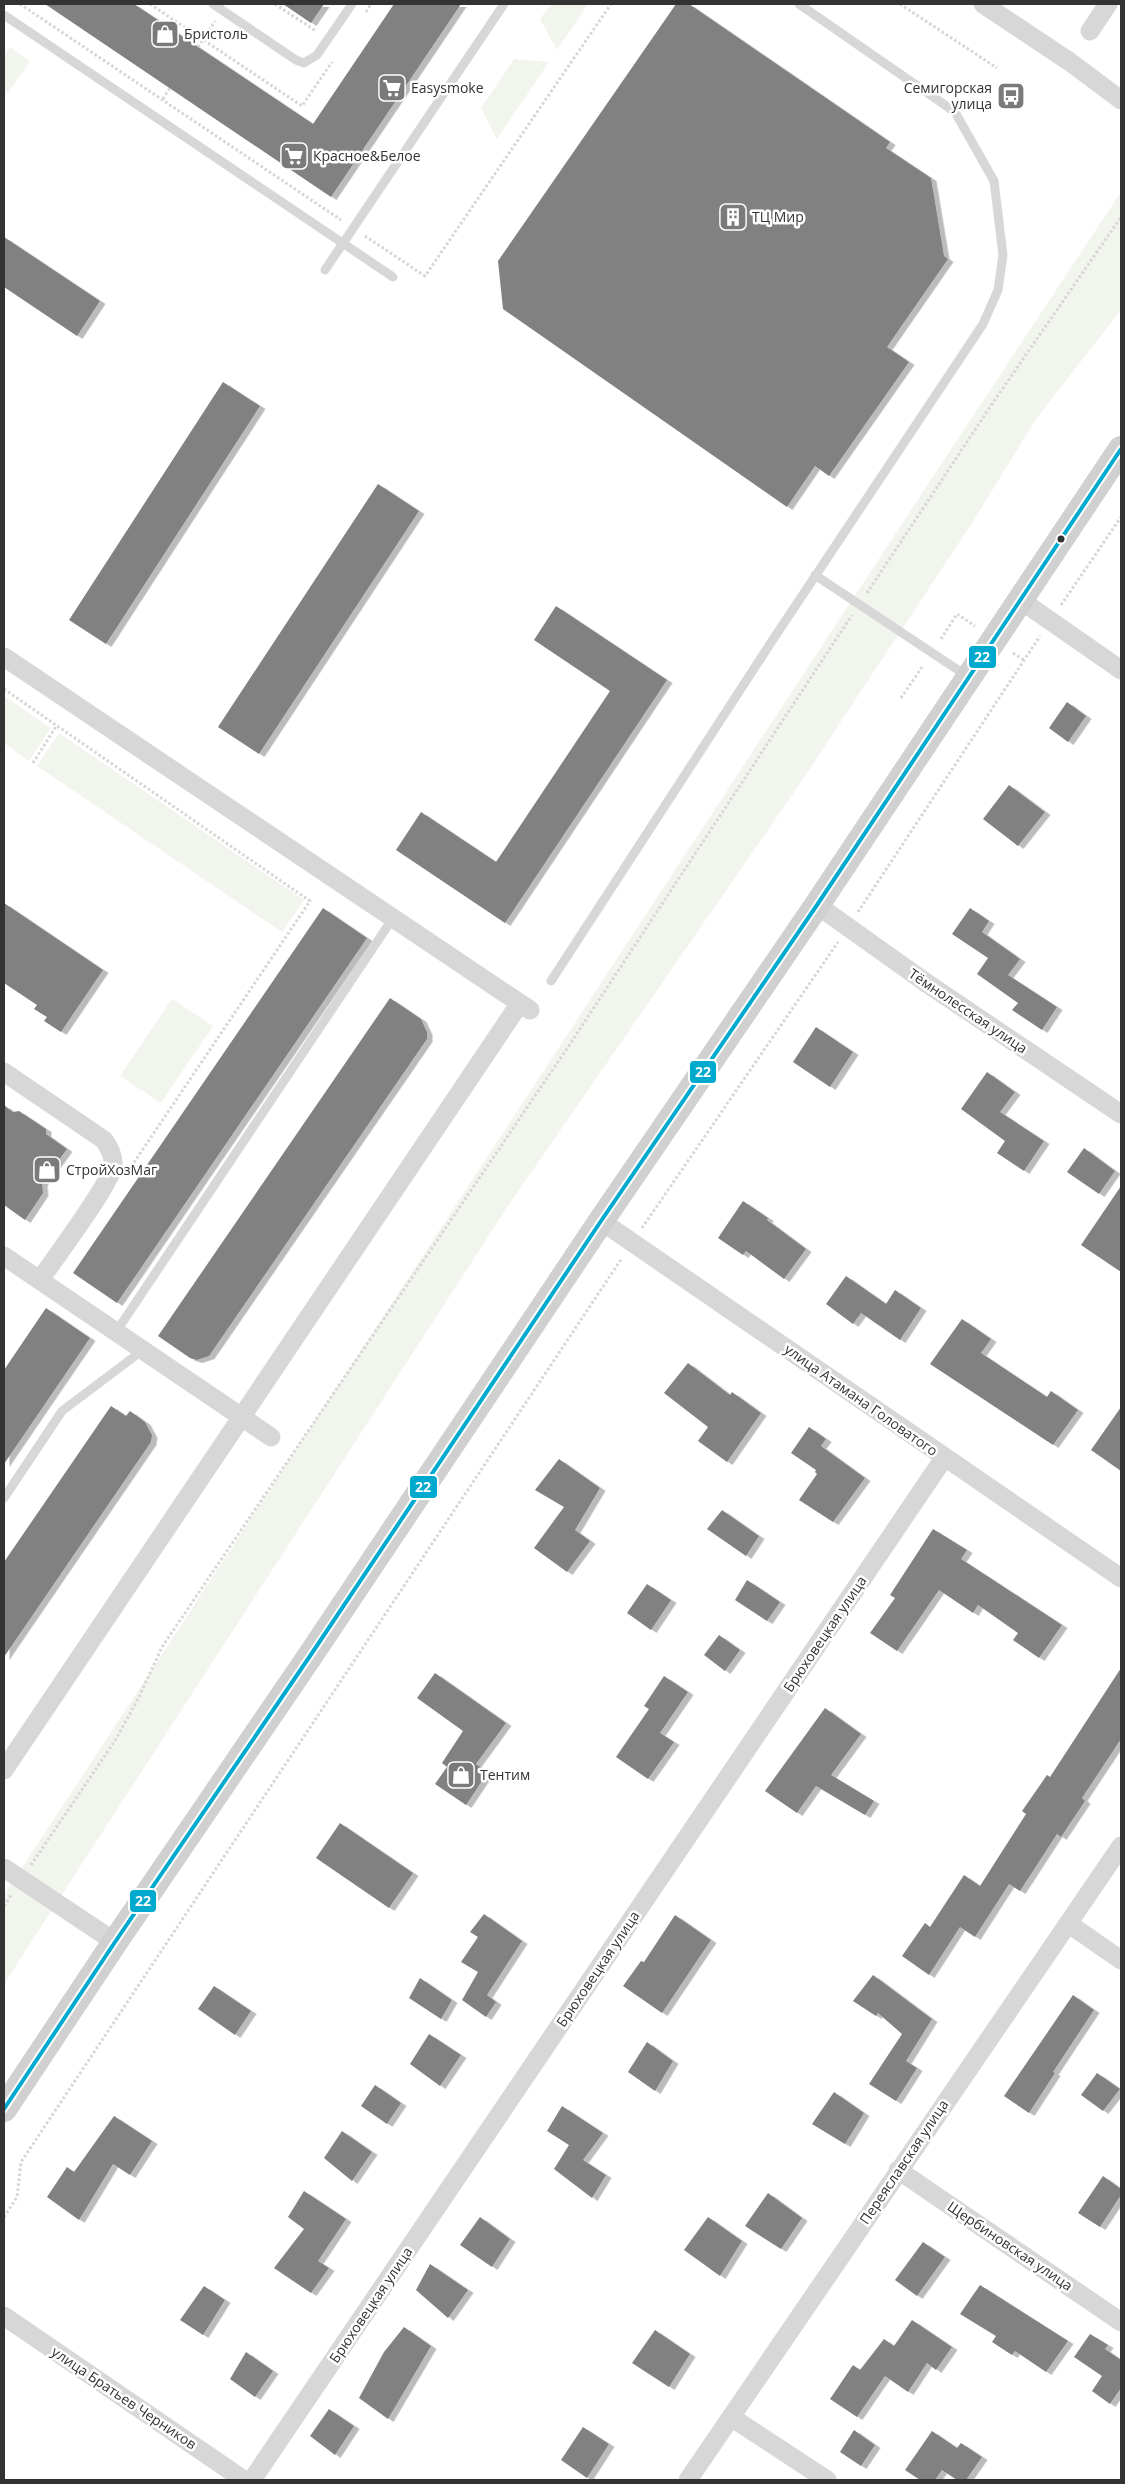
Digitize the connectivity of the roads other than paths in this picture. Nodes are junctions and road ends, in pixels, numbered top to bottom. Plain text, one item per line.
1 (213, 4) edge
2 (352, 4) edge
3 (504, 4) edge
4 (799, 4) edge
5 (983, 4) edge
6 (1108, 4) edge
7 (4, 15) edge
8 (1090, 31) dead end
9 (1121, 100) edge
10 (343, 243) junction
11 (324, 270) dead end
12 (393, 277) dead end
13 (1121, 449) edge
14 (815, 575) junction
15 (1019, 599) junction
16 (4, 657) edge
17 (1121, 670) edge
18 (968, 676) junction
19 (817, 905) junction
20 (393, 918) junction
21 (551, 981) dead end
22 (4, 1072) edge
23 (1121, 1114) edge
24 (601, 1221) junction
25 (4, 1256) edge
26 (40, 1280) junction
27 (116, 1332) junction
28 (143, 1350) junction
29 (241, 1416) junction
30 (271, 1437) dead end
31 (944, 1458) junction
32 (4, 1498) edge
33 (1121, 1578) edge
34 (4, 1770) edge
35 (1121, 1846) edge
36 (4, 1868) edge
37 (1069, 1924) junction
38 (115, 1942) junction
39 (1121, 1960) edge
40 (4, 2109) edge
41 (898, 2170) junction
42 (4, 2316) edge
43 (1121, 2322) edge
44 (731, 2417) junction
45 (244, 2480) edge
46 (252, 2480) edge
47 (688, 2480) edge
48 (827, 2480) edge

1 - 2 lane
3 - 10 lane
4 - 14 lane
5 - 9 street
6 - 8 street
7 - 10 lane
10 - 11 lane
10 - 12 lane
13 - 15 street
14 - 18 lane
14 - 21 lane
15 - 17 street
15 - 18 street
16 - 20 street
18 - 19 street
19 - 23 street, Тёмнолесская улица
19 - 24 street
20 - 27 lane
20 - 29 street
22 - 26 street
24 - 31 street, улица Атамана Головатого
24 - 38 street
25 - 26 street
26 - 27 street
27 - 28 street
28 - 29 street
28 - 32 lane
29 - 30 street
29 - 34 street
31 - 33 street, улица Атамана Головатого
31 - 46 street, Брюховецкая улица
35 - 37 street, Переяславская улица
36 - 38 street
37 - 39 street
37 - 41 street, Переяславская улица
38 - 40 street
41 - 43 street, Щербиновская улица
41 - 44 street, Переяславская улица
42 - 45 street, улица Братьев Черников
44 - 47 street, Переяславская улица
44 - 48 street

